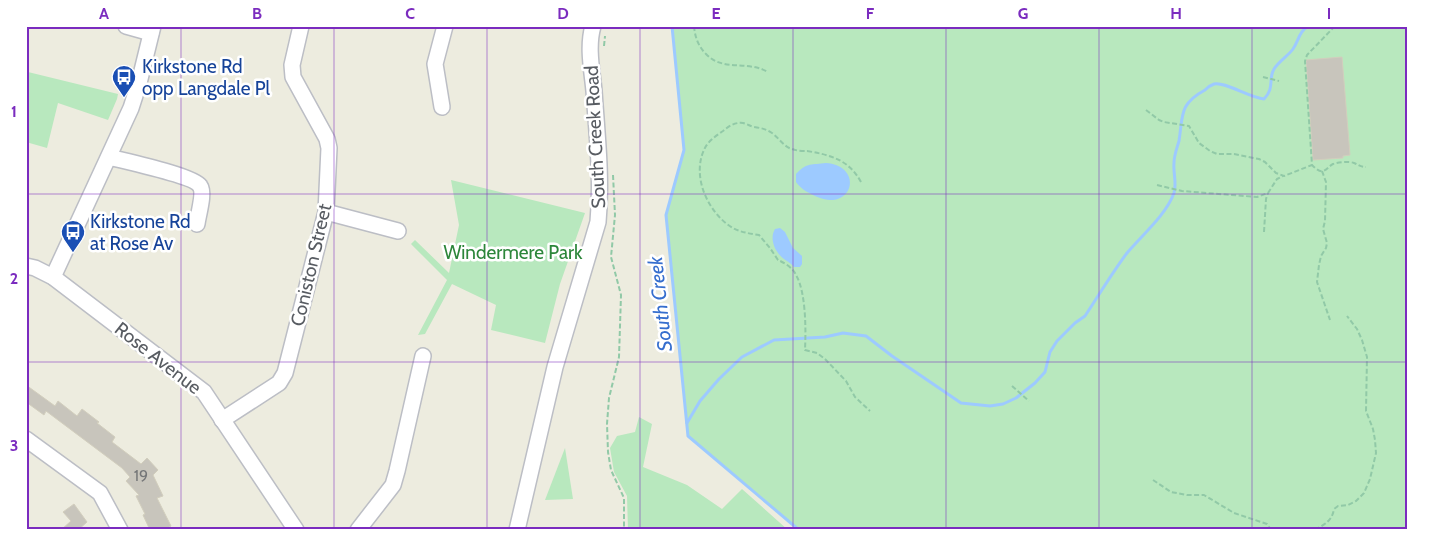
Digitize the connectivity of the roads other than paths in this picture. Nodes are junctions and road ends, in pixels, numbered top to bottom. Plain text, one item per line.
1 (126, 26) edge
2 (301, 26) edge
3 (445, 26) edge
4 (599, 28) edge
5 (152, 30) edge
6 (442, 107) dead end
7 (109, 158) junction
8 (326, 212) junction
9 (197, 224) dead end
10 (398, 231) dead end
11 (26, 266) edge
12 (53, 277) junction
13 (424, 356) dead end
14 (222, 420) junction
15 (26, 439) edge
16 (120, 530) edge
17 (296, 530) edge
18 (358, 530) edge
19 (517, 530) edge

1 - 5 street
2 - 8 street, Coniston Street
3 - 6 street
4 - 19 street, South Creek Road
5 - 7 street
7 - 9 street
7 - 12 street
8 - 10 street
8 - 14 street, Coniston Street
11 - 12 street, Rose Avenue
12 - 14 street, Rose Avenue
13 - 18 street
14 - 17 street, Rose Avenue
15 - 16 street

